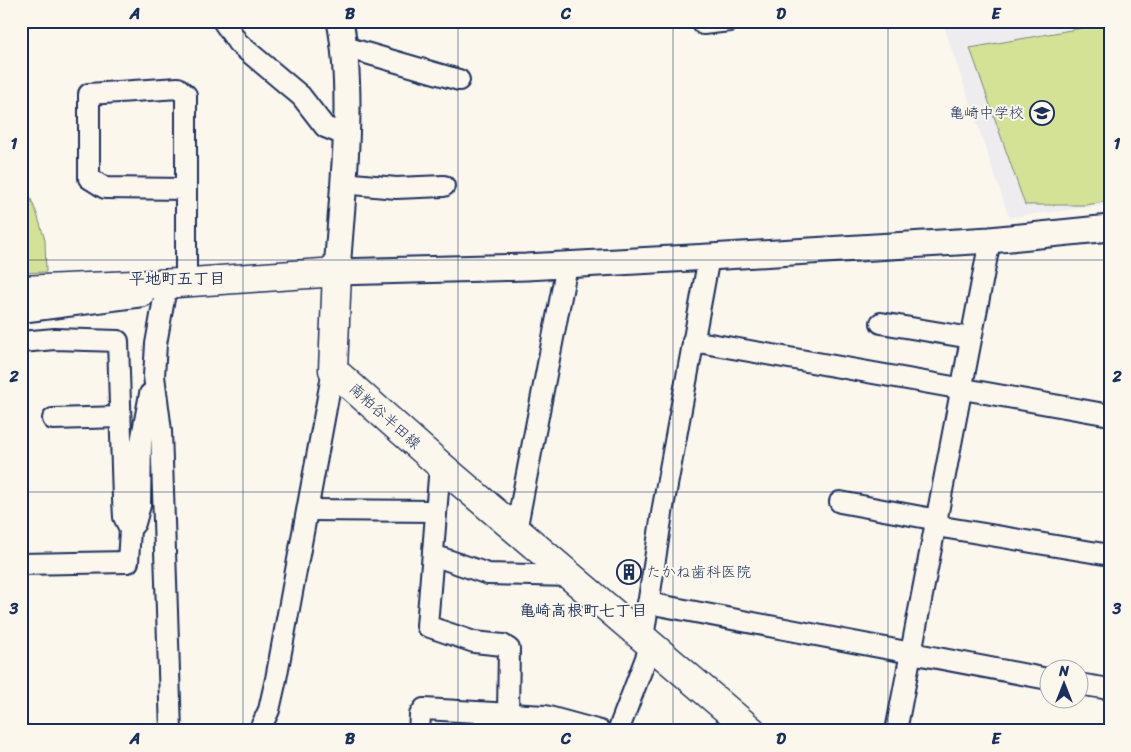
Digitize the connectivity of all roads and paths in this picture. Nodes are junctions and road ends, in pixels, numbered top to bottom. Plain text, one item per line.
1 (223, 21) edge
2 (340, 21) edge
3 (702, 21) edge
4 (730, 21) edge
5 (345, 46) junction
6 (459, 80) dead end
7 (345, 135) junction
8 (343, 183) junction
9 (444, 186) dead end
10 (186, 189) junction
11 (1110, 228) edge
12 (990, 240) junction
13 (709, 257) junction
14 (567, 265) junction
15 (337, 272) junction
16 (176, 286) junction
17 (21, 290) edge
18 (21, 312) edge
19 (881, 323) dead end
20 (971, 338) junction
21 (693, 341) junction
22 (21, 342) edge
23 (333, 370) junction
24 (154, 376) junction
25 (962, 388) junction
26 (1110, 415) edge
27 (120, 417) junction
28 (53, 419) dead end
29 (440, 465) junction
30 (840, 502) dead end
31 (308, 510) junction
32 (436, 511) junction
33 (937, 523) junction
34 (130, 529) junction
35 (516, 531) junction
36 (433, 555) junction
37 (1110, 555) edge
38 (21, 564) edge
39 (570, 576) junction
40 (648, 603) junction
41 (647, 642) junction
42 (911, 654) junction
43 (1038, 677) edge
44 (1088, 686) edge
45 (1110, 690) edge
46 (508, 713) junction
47 (171, 731) edge
48 (259, 731) edge
49 (419, 731) edge
50 (600, 731) edge
51 (618, 731) edge
52 (752, 731) edge
53 (896, 731) edge

1 - 7 street
2 - 5 street
3 - 4 street
5 - 6 street
5 - 7 street
7 - 8 street
8 - 9 street
8 - 15 street
10 - 10 street
10 - 16 street
11 - 12 street
12 - 13 street
12 - 20 street
13 - 14 street
13 - 21 street
14 - 15 street
14 - 35 street
15 - 16 main road
15 - 23 main road
16 - 17 main road
16 - 18 street
16 - 24 street
19 - 20 street
20 - 25 street
21 - 25 street
21 - 40 street
22 - 27 street
23 - 29 main road, 南粕谷半田線
23 - 31 street
24 - 34 street
24 - 47 street
25 - 26 street
25 - 33 street
27 - 28 street
27 - 34 street
29 - 32 street
29 - 35 main road, 南粕谷半田線
30 - 33 street
31 - 32 street
31 - 48 street
32 - 36 street
33 - 37 street
33 - 42 street
34 - 38 street
35 - 39 main road, 南粕谷半田線
36 - 39 street
36 - 46 street
39 - 41 main road, 南粕谷半田線
40 - 41 street
40 - 42 street
41 - 51 street
41 - 52 main road, 南粕谷半田線
42 - 43 street
42 - 53 street
44 - 45 street
46 - 49 street
46 - 50 street

